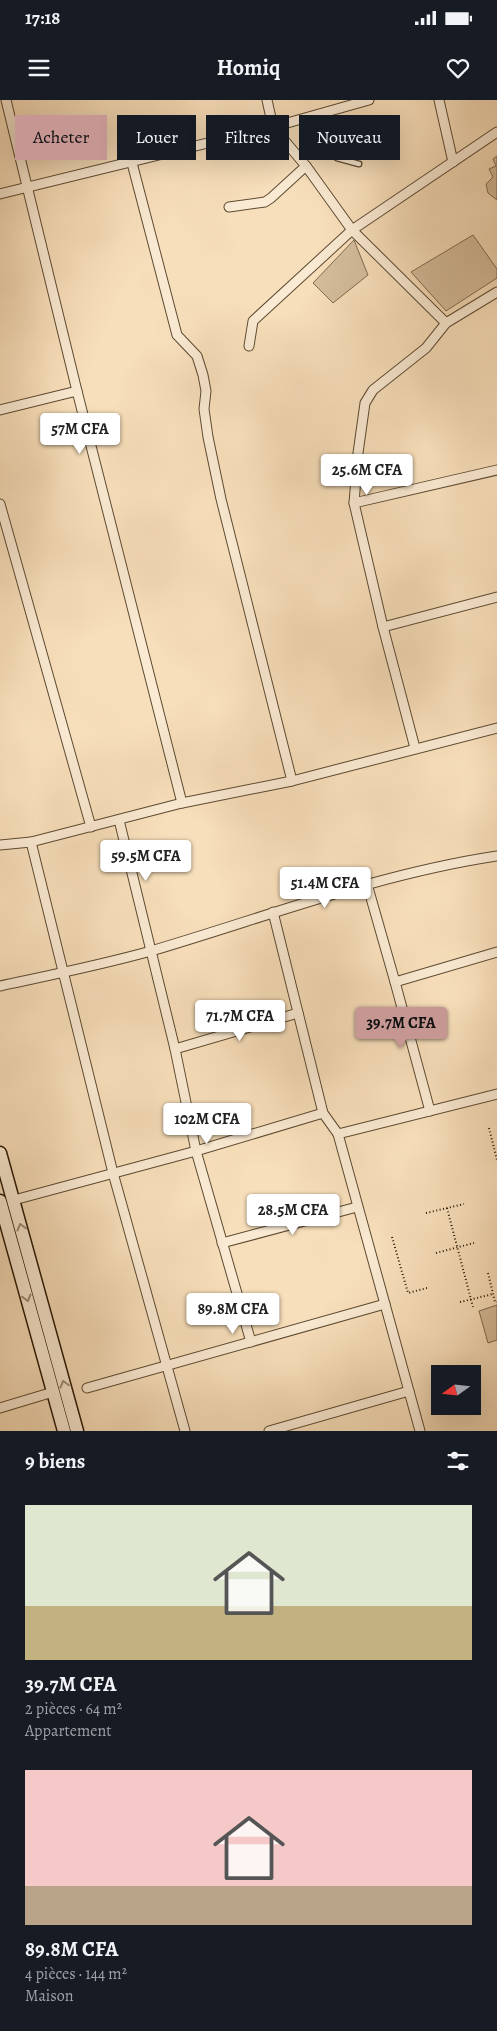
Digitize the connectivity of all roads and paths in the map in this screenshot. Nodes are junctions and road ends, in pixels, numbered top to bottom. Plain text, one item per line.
1 (6, 100) edge
2 (267, 100) edge
3 (369, 100) edge
4 (439, 100) edge
5 (318, 114) junction
6 (270, 115) edge
7 (289, 122) edge
8 (497, 132) edge
9 (206, 144) edge
10 (289, 146) edge
11 (453, 162) junction
12 (132, 163) junction
13 (359, 164) dead end
14 (306, 166) junction
15 (28, 187) junction
16 (0, 194) edge
17 (229, 208) dead end
18 (352, 230) junction
19 (497, 292) edge
20 (446, 323) junction
21 (250, 346) dead end
22 (76, 391) junction
23 (0, 410) edge
24 (497, 470) edge
25 (354, 503) junction
26 (0, 504) edge
27 (497, 597) edge
28 (383, 627) junction
29 (497, 728) edge
30 (415, 748) junction
31 (292, 781) junction
32 (182, 802) junction
33 (119, 820) junction
34 (91, 827) junction
35 (31, 842) junction
36 (1, 843) edge
37 (497, 856) edge
38 (367, 884) junction
39 (273, 912) junction
40 (150, 951) junction
41 (497, 952) edge
42 (64, 973) junction
43 (395, 982) junction
44 (0, 986) edge
45 (298, 1013) junction
46 (175, 1049) junction
47 (497, 1094) edge
48 (430, 1111) junction
49 (323, 1113) junction
50 (489, 1128) dead end
51 (338, 1134) junction
52 (196, 1151) junction
53 (0, 1153) edge
54 (497, 1160) edge
55 (113, 1173) junction
56 (14, 1200) junction
57 (0, 1201) edge
58 (464, 1204) dead end
59 (358, 1207) junction
60 (447, 1208) junction
61 (426, 1214) dead end
62 (392, 1237) dead end
63 (222, 1243) junction
64 (474, 1243) dead end
65 (457, 1247) junction
66 (436, 1253) dead end
67 (488, 1273) dead end
68 (427, 1288) dead end
69 (493, 1294) junction
70 (471, 1300) junction
71 (460, 1302) dead end
72 (497, 1302) edge
73 (385, 1304) junction
74 (473, 1306) dead end
75 (251, 1342) junction
76 (166, 1366) junction
77 (87, 1388) dead end
78 (409, 1391) junction
79 (53, 1392) junction
80 (0, 1408) edge
81 (64, 1431) edge
82 (77, 1431) edge
83 (185, 1431) edge
84 (269, 1431) edge
85 (420, 1431) edge

1 - 15 street
2 - 6 street
3 - 5 street
4 - 11 street
5 - 7 street
5 - 13 lane
8 - 11 street
9 - 12 street
10 - 14 street
11 - 18 street
12 - 15 street
12 - 31 street
14 - 17 street
14 - 18 street
15 - 16 street
15 - 22 street
18 - 20 street
18 - 21 street
19 - 20 street
20 - 25 street
22 - 23 street
22 - 32 street
24 - 25 street
25 - 28 street
26 - 34 street
27 - 28 street
28 - 30 street
29 - 30 street
30 - 31 street
31 - 32 street
32 - 33 street
33 - 34 street
33 - 40 street
34 - 35 street
35 - 36 street
35 - 42 street
37 - 38 street
38 - 39 street
38 - 43 street
39 - 40 street
39 - 45 street
40 - 42 street
40 - 46 street
41 - 43 street
42 - 44 street
42 - 55 street
43 - 48 street
45 - 46 street
45 - 49 street
46 - 52 street
47 - 48 street
48 - 51 street
49 - 51 street
49 - 52 street
50 - 54 path
51 - 59 street
52 - 55 street
52 - 63 street
53 - 56 main road
55 - 56 street
55 - 76 street
82 -> 56 main road
57 -> 79 main road
58 - 60 path
59 - 63 street
59 - 73 street
60 - 61 path
60 - 65 path
62 - 68 path
63 - 75 street
64 - 65 path
65 - 66 path
65 - 70 path
67 - 69 path
69 - 70 path
69 - 72 path
70 - 71 path
70 - 74 path
73 - 75 street
73 - 78 street
75 - 76 street
76 - 77 street
76 - 83 street
78 - 84 street
78 - 85 street
79 - 80 street
79 - 81 main road

